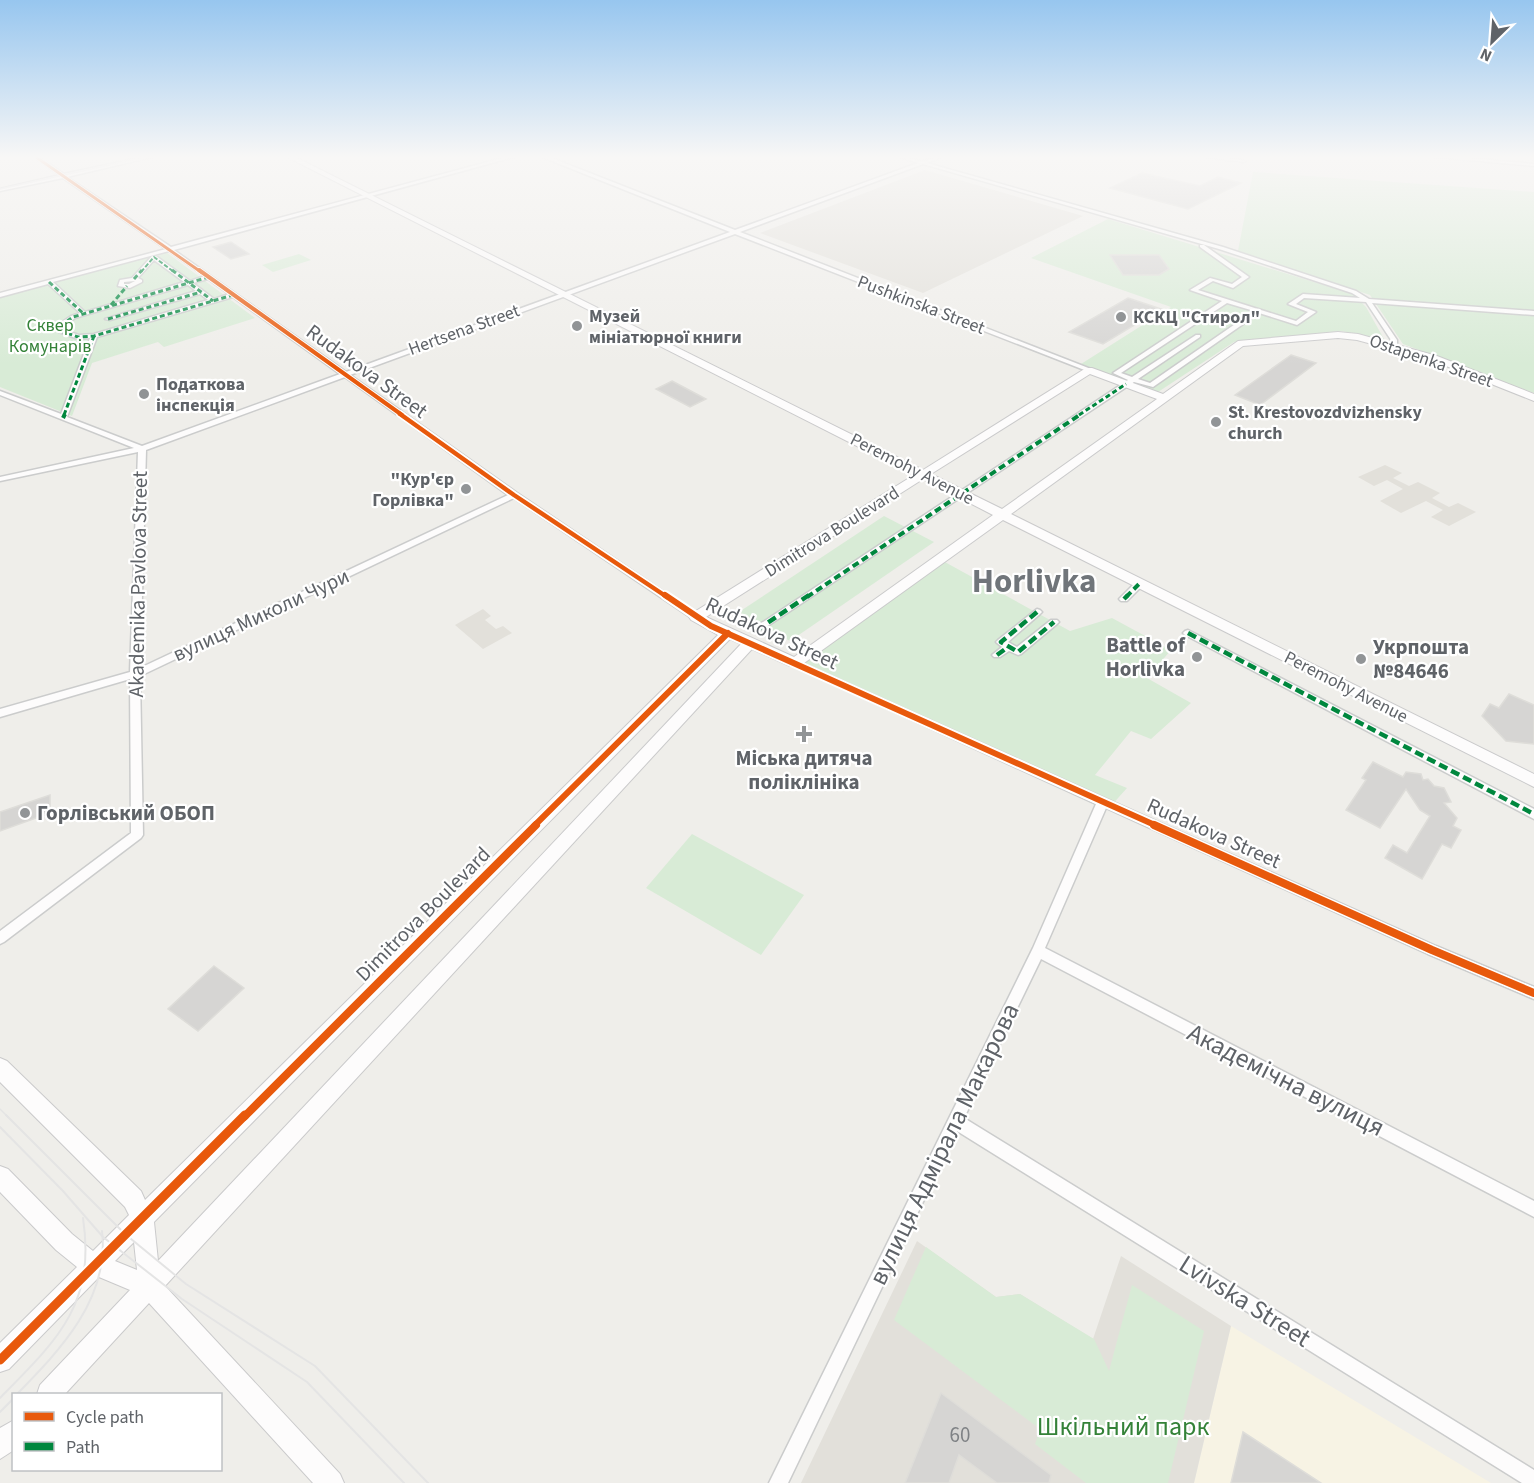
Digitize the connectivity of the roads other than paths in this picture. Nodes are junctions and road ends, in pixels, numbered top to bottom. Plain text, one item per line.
1 (136, 226) edge
2 (255, 226) edge
3 (429, 226) edge
4 (719, 226) edge
5 (754, 226) edge
6 (1144, 226) edge
7 (736, 233) junction
8 (1196, 241) junction
9 (169, 249) junction
10 (209, 277) junction
11 (49, 282) junction
12 (189, 283) junction
13 (201, 292) junction
14 (565, 294) junction
15 (0, 295) edge
16 (233, 295) junction
17 (213, 300) junction
18 (1226, 301) junction
19 (1368, 301) junction
20 (114, 304) junction
21 (1258, 311) junction
22 (128, 313) junction
23 (1534, 313) edge
24 (84, 314) junction
25 (108, 319) dead end
26 (140, 322) junction
27 (1183, 331) junction
28 (94, 336) junction
29 (1198, 336) junction
30 (1215, 342) junction
31 (1394, 346) junction
32 (1089, 370) junction
33 (343, 374) junction
34 (1129, 381) junction
35 (0, 393) edge
36 (1164, 398) junction
37 (1534, 398) edge
38 (63, 418) junction
39 (142, 449) junction
40 (923, 474) junction
41 (0, 479) edge
42 (963, 494) junction
43 (514, 495) junction
44 (1002, 514) junction
45 (1140, 583) junction
46 (1124, 599) dead end
47 (1036, 612) dead end
48 (696, 617) junction
49 (1054, 622) dead end
50 (728, 633) junction
51 (1188, 633) dead end
52 (754, 636) junction
53 (1008, 647) junction
54 (997, 656) dead end
55 (795, 663) junction
56 (135, 674) junction
57 (0, 713) edge
58 (1534, 782) edge
59 (1103, 801) junction
60 (1534, 814) edge
61 (0, 938) edge
62 (1038, 951) junction
63 (1534, 993) edge
64 (0, 1068) edge
65 (956, 1122) junction
66 (0, 1177) edge
67 (1534, 1209) edge
68 (141, 1218) junction
69 (94, 1265) junction
70 (150, 1287) junction
71 (0, 1360) edge
72 (51, 1393) edge
73 (12, 1434) edge
74 (0, 1446) edge
75 (1534, 1480) edge
76 (331, 1483) edge
77 (778, 1483) edge

1 - 9 street, Rudakova Street
2 - 9 street
3 - 14 street, Peremohy Avenue
4 - 7 street, Pushkinska Street
5 - 7 street, Hertsena Street
6 - 8 street
7 - 14 street, Hertsena Street
7 - 32 street, Pushkinska Street
8 - 18 street
8 - 19 street
9 - 10 street, Rudakova Street
9 - 11 street
10 - 12 street
10 - 16 street, Rudakova Street
11 - 15 street
11 - 24 street
12 - 13 street
12 - 20 street
12 - 20 street
13 - 17 street
13 - 22 street
14 - 33 street, Hertsena Street
14 - 40 street, Peremohy Avenue
16 - 17 street
16 - 33 street, Rudakova Street
17 - 26 street
18 - 21 street
18 - 27 street
19 - 21 street
19 - 23 street
19 - 31 street
20 - 22 street
20 - 24 street
21 - 30 street
22 - 25 street
22 - 26 street
24 - 28 street
26 - 28 street
27 - 29 street
27 - 34 street
28 - 38 street
29 - 30 street
29 - 34 street
30 - 34 street
31 - 36 street, Ostapenka Street
31 - 37 street, Ostapenka Street
32 - 34 street, Pushkinska Street
32 - 40 street, Dimitrova Boulevard
33 - 39 street, Hertsena Street
33 - 43 street, Rudakova Street
34 - 36 street, Pushkinska Street
34 - 42 street
35 - 38 street, Akademika Pavlova Street
36 - 44 street
38 - 39 street, Akademika Pavlova Street
39 - 41 street, Hertsena Street
39 - 56 street, Akademika Pavlova Street
40 - 42 street, Peremohy Avenue
40 - 48 street, Dimitrova Boulevard
42 - 44 street, Peremohy Avenue
42 - 52 street
43 - 48 street, Rudakova Street
43 - 56 street, вулиця Миколи Чури
44 - 45 street, Peremohy Avenue
44 - 55 street
45 - 46 street
45 - 58 street, Peremohy Avenue
47 - 53 street
48 - 50 street, Rudakova Street
49 - 53 street
50 - 52 street, Rudakova Street
50 - 68 street, Dimitrova Boulevard
51 - 60 street
52 - 55 street, Rudakova Street
52 - 70 street
53 - 54 street
55 - 59 street, Rudakova Street
56 - 57 street, вулиця Миколи Чури
56 - 61 street, Akademika Pavlova Street
59 - 62 street, вулиця Адмірала Макарова
59 - 63 street, Rudakova Street
62 - 65 street, вулиця Адмірала Макарова
62 - 67 street, Академічна вулиця
64 - 68 street
65 - 75 street, Lvivska Street
65 - 77 street, вулиця Адмірала Макарова
66 - 69 street
68 - 69 street, Dimitrova Boulevard
68 - 70 street
69 - 70 street
69 - 71 street, Dimitrova Boulevard
70 - 72 street
70 - 76 street
73 - 74 street

